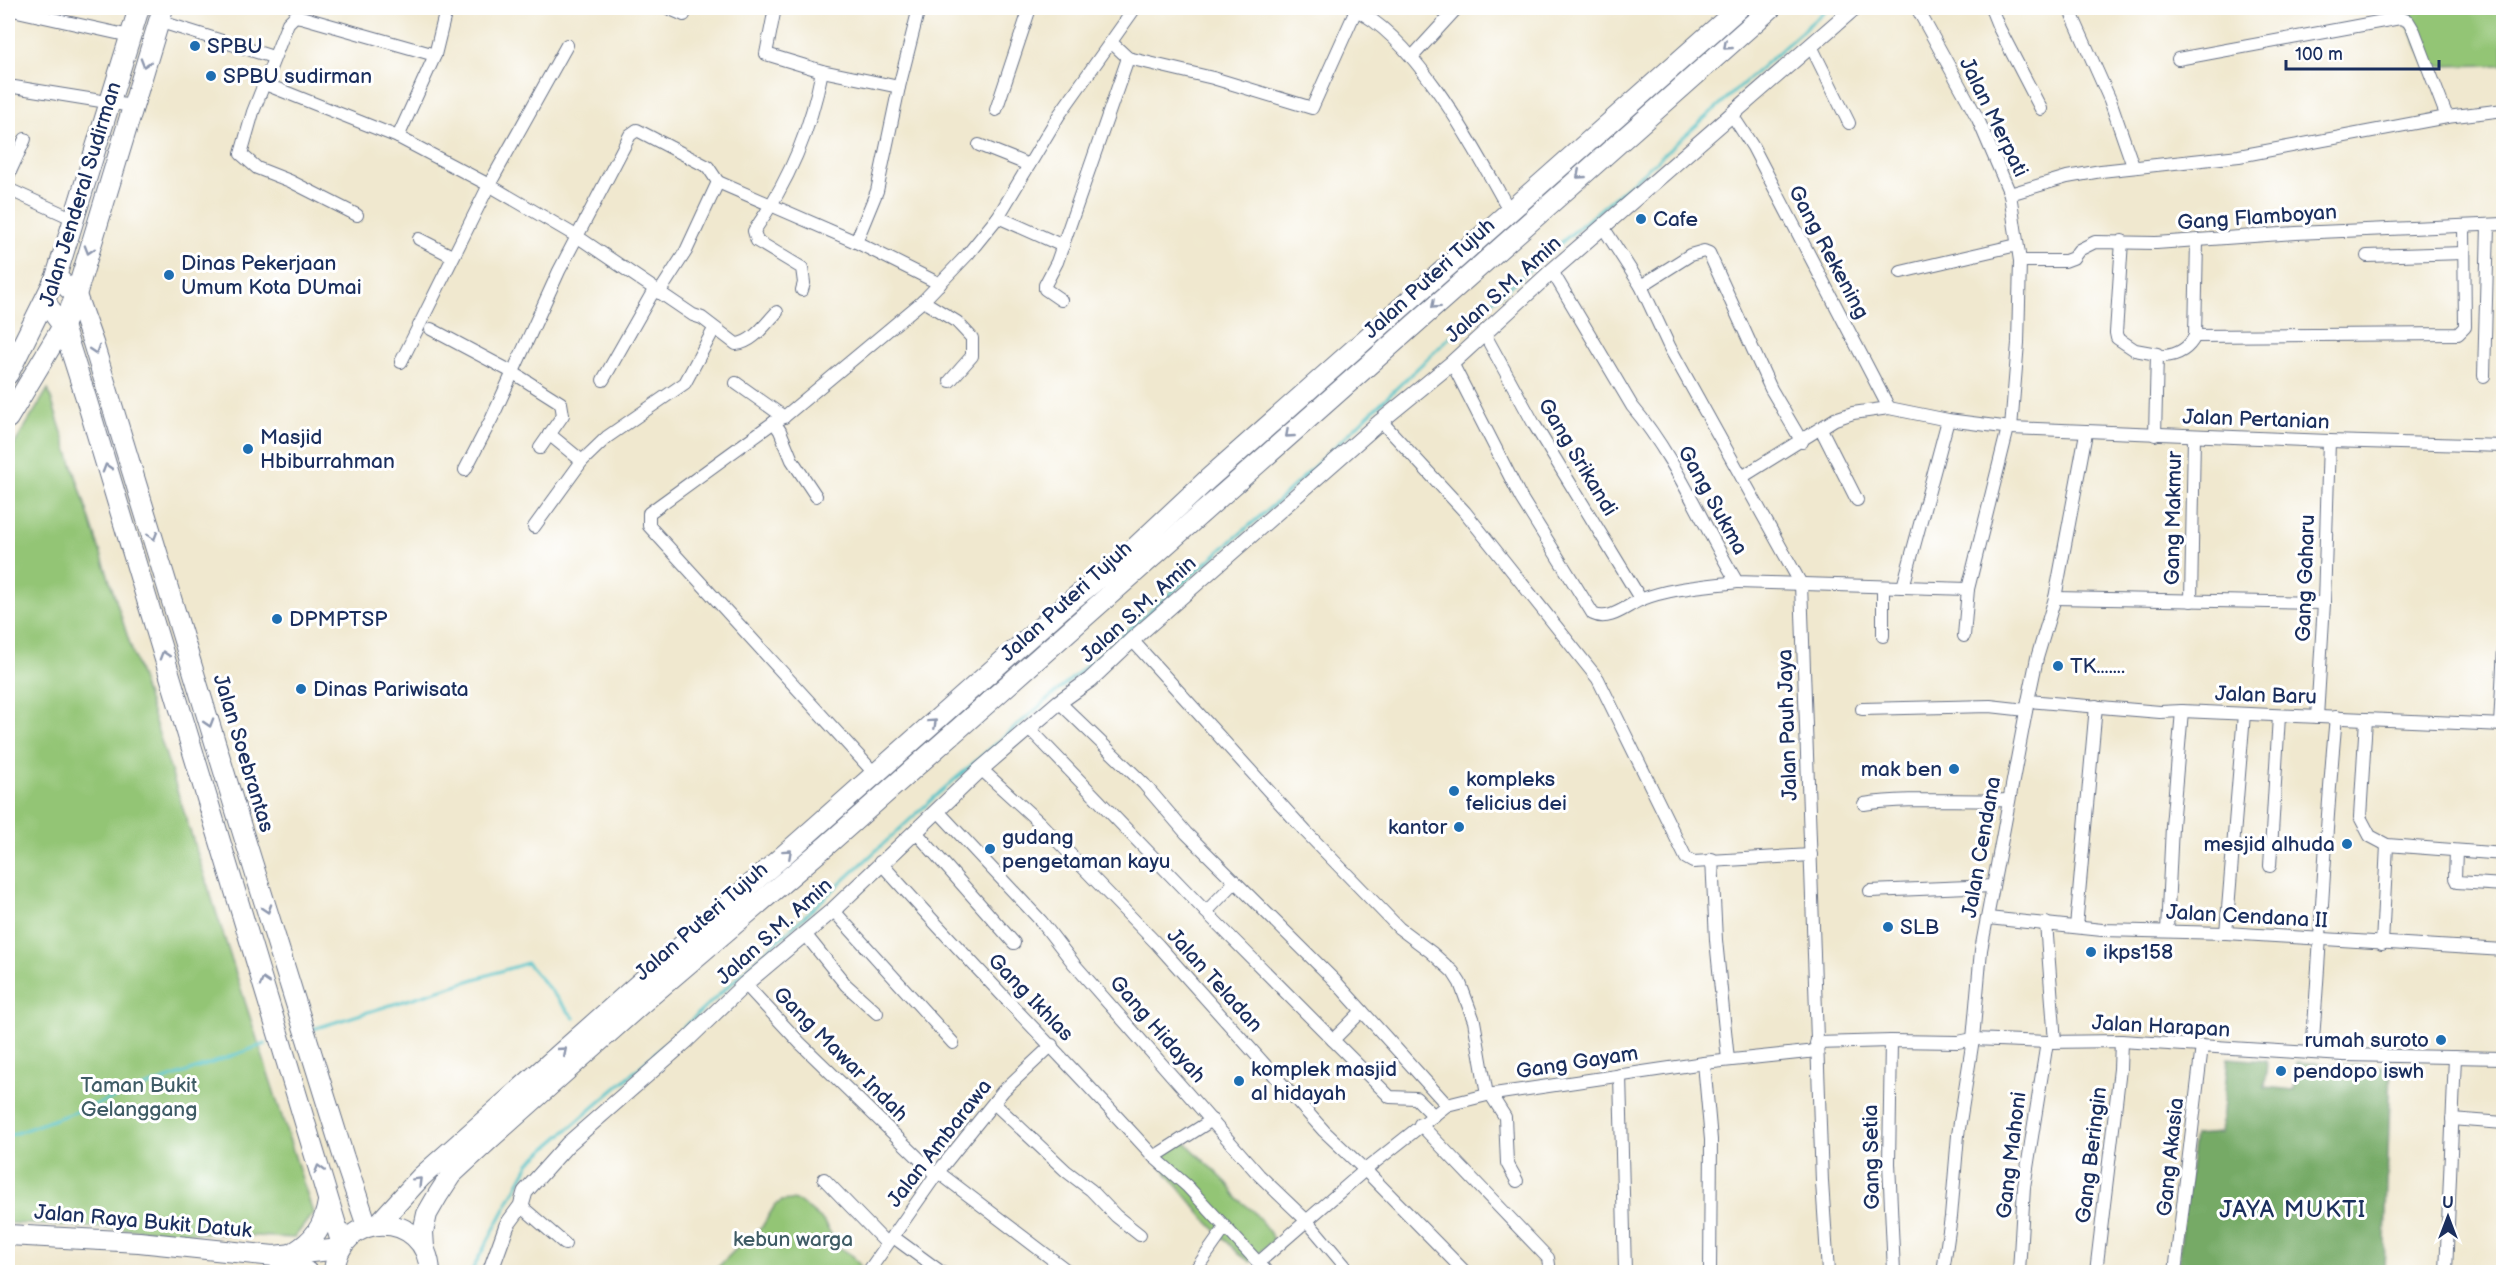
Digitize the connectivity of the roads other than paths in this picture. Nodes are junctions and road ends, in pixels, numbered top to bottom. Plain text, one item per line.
1 (139, 8) edge
2 (668, 8) edge
3 (775, 8) edge
4 (919, 8) edge
5 (1030, 8) edge
6 (1134, 8) edge
7 (1356, 8) edge
8 (1457, 8) edge
9 (1739, 8) edge
10 (1771, 8) edge
11 (1854, 8) edge
12 (1917, 8) edge
13 (1991, 8) edge
14 (2069, 8) edge
15 (8, 9) edge
16 (160, 14) edge
17 (445, 14) dead end
18 (684, 15) dead end
19 (130, 36) junction
20 (1111, 42) junction
21 (567, 45) dead end
22 (1812, 46) junction
23 (435, 55) junction
24 (273, 57) junction
25 (1412, 57) junction
26 (1128, 58) junction
27 (2178, 59) dead end
28 (822, 71) junction
29 (266, 84) junction
30 (8, 86) edge
31 (899, 87) junction
32 (110, 102) junction
33 (132, 106) junction
34 (2042, 109) dead end
35 (996, 110) dead end
36 (2504, 110) edge
37 (1732, 115) junction
38 (2446, 117) junction
39 (1849, 123) dead end
40 (399, 137) junction
41 (26, 139) dead end
42 (979, 145) dead end
43 (1029, 165) junction
44 (2133, 166) junction
45 (8, 177) edge
46 (718, 182) junction
47 (489, 185) junction
48 (8, 189) edge
49 (2010, 194) junction
50 (772, 206) junction
51 (1509, 210) junction
52 (357, 215) dead end
53 (998, 217) junction
54 (74, 219) junction
55 (2504, 224) edge
56 (2488, 225) junction
57 (2464, 226) junction
58 (1603, 227) junction
59 (578, 237) junction
60 (419, 239) dead end
61 (2122, 241) junction
62 (2197, 241) junction
63 (856, 242) junction
64 (2017, 245) junction
65 (1063, 246) junction
66 (2464, 254) junction
67 (452, 256) junction
68 (2367, 256) dead end
69 (2020, 261) junction
70 (1552, 271) junction
71 (1901, 272) dead end
72 (56, 277) junction
73 (940, 284) junction
74 (1641, 286) junction
75 (802, 290) dead end
76 (657, 291) junction
77 (76, 295) junction
78 (1061, 300) dead end
79 (924, 301) junction
80 (45, 302) junction
81 (777, 312) dead end
82 (63, 326) junction
83 (431, 329) dead end
84 (714, 329) junction
85 (1484, 333) junction
86 (2195, 336) junction
87 (2161, 355) junction
88 (401, 362) dead end
89 (1452, 363) junction
90 (512, 372) junction
91 (8, 374) edge
92 (2484, 376) dead end
93 (603, 380) dead end
94 (950, 381) dead end
95 (736, 383) dead end
96 (1889, 408) junction
97 (8, 418) edge
98 (779, 419) junction
99 (1948, 420) junction
100 (1381, 421) junction
101 (2009, 428) junction
102 (1821, 429) junction
103 (2086, 433) junction
104 (549, 434) junction
105 (2155, 435) junction
106 (2194, 436) junction
107 (2329, 441) junction
108 (1802, 442) junction
109 (2504, 446) edge
110 (540, 448) dead end
111 (582, 461) junction
112 (465, 470) dead end
113 (1742, 477) junction
114 (816, 496) dead end
115 (1857, 500) dead end
116 (534, 527) dead end
117 (1737, 582) junction
118 (1802, 584) junction
119 (1883, 587) junction
120 (1903, 587) junction
121 (1968, 589) junction
122 (2055, 598) junction
123 (1641, 600) junction
124 (2191, 601) junction
125 (2324, 603) junction
126 (1883, 636) dead end
127 (1964, 636) dead end
128 (1132, 640) junction
129 (2504, 647) edge
130 (1059, 702) junction
131 (2027, 705) junction
132 (2096, 706) junction
133 (1862, 710) dead end
134 (2182, 711) junction
135 (2244, 714) junction
136 (2278, 716) junction
137 (2317, 717) junction
138 (2336, 717) junction
139 (2366, 719) junction
140 (2502, 725) edge
141 (1029, 728) junction
142 (981, 769) junction
143 (876, 775) junction
144 (231, 795) junction
145 (209, 800) junction
146 (2008, 800) junction
147 (1864, 804) dead end
148 (937, 810) junction
149 (915, 831) junction
150 (2387, 845) junction
151 (2456, 851) junction
152 (2504, 854) edge
153 (1812, 855) junction
154 (1712, 859) junction
155 (880, 862) junction
156 (2270, 866) dead end
157 (1234, 882) junction
158 (2504, 885) edge
159 (1993, 886) junction
160 (1870, 891) dead end
161 (832, 910) junction
162 (1206, 912) junction
163 (1988, 918) junction
164 (2046, 923) junction
165 (2076, 927) junction
166 (2167, 931) junction
167 (2226, 933) junction
168 (805, 934) junction
169 (2321, 939) junction
170 (1014, 943) dead end
171 (2382, 944) junction
172 (2504, 950) edge
173 (746, 984) junction
174 (1362, 1011) junction
175 (877, 1013) dead end
176 (1973, 1039) junction
177 (1333, 1040) junction
178 (1891, 1041) junction
179 (2121, 1041) junction
180 (2051, 1042) junction
181 (953, 1043) dead end
182 (1052, 1046) junction
183 (2202, 1046) junction
184 (1817, 1047) junction
185 (2312, 1052) junction
186 (2455, 1057) junction
187 (2504, 1058) edge
188 (1728, 1059) junction
189 (1704, 1063) junction
190 (1620, 1075) junction
191 (1489, 1095) junction
192 (995, 1101) junction
193 (1447, 1105) junction
194 (1434, 1116) junction
195 (2452, 1119) junction
196 (1212, 1120) junction
197 (2504, 1123) edge
198 (1420, 1124) junction
199 (1154, 1157) junction
200 (1365, 1170) junction
201 (937, 1173) junction
202 (824, 1179) dead end
203 (1517, 1181) dead end
204 (399, 1200) junction
205 (328, 1202) junction
206 (359, 1202) junction
207 (521, 1206) junction
208 (1307, 1221) junction
209 (373, 1225) junction
210 (1225, 1228) junction
211 (8, 1235) edge
212 (1140, 1235) dead end
213 (889, 1240) junction
214 (565, 1244) dead end
215 (341, 1247) junction
216 (424, 1248) junction
217 (283, 1255) junction
218 (1262, 1268) edge
219 (307, 1272) edge
220 (334, 1272) edge
221 (430, 1272) edge
222 (490, 1272) edge
223 (869, 1272) edge
224 (941, 1272) edge
225 (1069, 1272) edge
226 (1194, 1272) edge
227 (1350, 1272) edge
228 (1465, 1272) edge
229 (1550, 1272) edge
230 (1625, 1272) edge
231 (1710, 1272) edge
232 (1828, 1272) edge
233 (1894, 1272) edge
234 (1943, 1272) edge
235 (2019, 1272) edge
236 (2096, 1272) edge
237 (2175, 1272) edge
238 (2446, 1272) edge

1 - 19 main road, Jalan Jenderal Sudirman
2 - 18 street
3 - 28 street
4 - 31 street
5 - 35 street
6 - 20 street
7 - 25 street
7 - 26 street
8 - 25 street
9 - 51 main road, Jalan Puteri Tujuh
10 -> 216 main road, Jalan Puteri Tujuh
11 - 22 street, Jalan S.M. Amin
12 - 49 street, Jalan Merpati
13 - 34 street
14 - 44 street
15 - 19 street
16 - 24 street
16 -> 33 main road, Jalan Jenderal Sudirman
17 - 23 street
19 - 32 main road, Jalan Jenderal Sudirman
20 - 26 street
20 - 43 street
21 - 47 street
22 - 37 street, Jalan S.M. Amin
22 - 39 street
23 - 24 street
23 - 40 street
24 - 29 street
25 - 51 street
26 - 65 street
27 - 38 street
28 - 31 street
28 - 50 street
29 - 40 street
29 - 52 street
30 - 32 street
31 - 63 street
32 - 33 street
32 - 54 main road, Jalan Jenderal Sudirman
33 -> 77 main road, Jalan Jenderal Sudirman
36 - 38 street
37 - 58 street, Jalan S.M. Amin
37 - 96 street, Gang Rekening
38 - 44 street
40 - 47 street
41 - 45 street
42 - 43 street
43 - 53 street
44 - 49 street
46 - 50 street
46 - 59 street
46 - 76 street
47 - 59 street
47 - 67 street
48 - 54 street
49 - 64 street, Jalan Merpati
50 - 63 street
50 - 75 street
143 -> 51 main road, Jalan Puteri Tujuh
53 - 65 street
53 - 73 street
54 - 72 main road, Jalan Jenderal Sudirman
55 - 56 street, Gang Flamboyan
56 - 57 street, Gang Flamboyan
56 - 92 street
57 - 62 street, Gang Flamboyan
57 - 66 street
58 - 70 street, Jalan S.M. Amin
58 - 74 street, Jalan Pauh Jaya
59 - 76 street
59 - 90 street
60 - 67 street
61 - 62 street, Gang Flamboyan
61 - 69 street, Gang Flamboyan
61 - 87 street
62 - 86 street
63 - 73 street
64 - 69 street, Jalan Merpati
64 - 71 street
65 - 78 street
66 - 68 street
66 - 86 street
67 - 88 street
69 - 101 street, Jalan Merpati
70 - 85 street, Jalan S.M. Amin
70 - 117 street, Gang Sukma
72 - 77 main road
72 - 80 main road, Jalan Jenderal Sudirman
73 - 79 street
74 - 108 street
74 - 113 street, Jalan Pauh Jaya
76 - 84 street
76 - 93 street
77 - 82 main road, Jalan Jenderal Sudirman
77 -> 144 main road, Jalan Soebrantas
79 - 94 street
79 - 98 street
80 - 82 main road
80 - 91 main road, Jalan Jenderal Sudirman
81 - 84 street
82 - 97 main road, Jalan Jenderal Sudirman
145 -> 82 main road
83 - 90 street
84 - 111 street
85 - 89 street, Jalan S.M. Amin
85 - 123 street, Gang Srikandi
86 - 87 street
87 - 105 street
89 - 100 street, Jalan S.M. Amin
89 - 123 street
90 - 104 street
90 - 112 street
95 - 98 street
96 - 99 street, Jalan Pertanian
96 - 102 street, Jalan Pertanian
98 - 114 street
98 - 143 street
99 - 101 street, Jalan Pertanian
99 - 120 street
100 - 128 street, Jalan S.M. Amin
100 - 154 street
101 - 103 street, Jalan Pertanian
101 - 121 street, Jalan Merpati
102 - 108 street, Jalan Pertanian
102 - 115 street
103 - 105 street, Jalan Pertanian
103 - 122 street, Jalan Cendana
104 - 110 street
104 - 111 street
105 - 106 street, Jalan Pertanian
106 - 107 street, Jalan Pertanian
106 - 124 street, Gang Makmur
107 - 109 street, Jalan Pertanian
107 - 125 street, Gang Gaharu
108 - 113 street, Jalan Pertanian
111 - 116 street
113 - 118 street, Jalan Pauh Jaya
117 - 118 street, Gang Sukma
117 - 123 street
118 - 119 street, Gang Sukma
118 - 153 street, Jalan Pauh Jaya
119 - 120 street, Gang Sukma
119 - 126 street
120 - 121 street, Gang Sukma
121 - 127 street, Jalan Merpati
122 - 124 street
122 - 131 street, Jalan Cendana
124 - 125 street
125 - 137 street, Gang Gaharu
128 - 130 street, Jalan S.M. Amin
128 - 191 street
129 - 140 street
130 - 141 street, Jalan S.M. Amin
130 - 157 street
131 - 132 street, Jalan Baru
131 - 133 street, Jalan Baru
131 - 146 street, Jalan Cendana
132 - 134 street, Jalan Baru
132 - 165 street
134 - 135 street, Jalan Baru
134 - 166 street
135 - 136 street, Jalan Baru
135 - 167 street
136 - 137 street, Jalan Baru
136 - 156 street
137 - 138 street, Jalan Baru
138 - 139 street, Jalan Baru
138 - 169 street
139 - 140 street, Jalan Baru
139 - 150 street
141 - 142 street, Jalan S.M. Amin
141 - 162 street
142 - 148 street, Jalan S.M. Amin
142 - 200 street, Jalan Teladan
204 -> 143 main road, Jalan Puteri Tujuh
144 - 145 main road
144 -> 206 main road, Jalan Soebrantas
205 -> 145 main road
146 - 147 street
146 - 159 street, Jalan Cendana
148 - 149 street, Jalan S.M. Amin
148 - 196 street, Gang Hidayah
149 - 155 street, Jalan S.M. Amin
149 - 170 street
150 - 151 street
150 - 171 street
151 - 152 street
151 - 158 street
153 - 154 street
153 - 184 street, Jalan Pauh Jaya
154 - 188 street
155 - 161 street, Jalan S.M. Amin
155 - 182 street, Gang Ikhlas
157 - 162 street
157 - 174 street
159 - 160 street
159 - 163 street, Jalan Cendana
161 - 168 street, Jalan S.M. Amin
161 - 181 street
162 - 177 street
163 - 164 street, Jalan Cendana II
163 - 176 street, Jalan Cendana
164 - 165 street, Jalan Cendana II
164 - 180 street, Gang Mahoni
165 - 166 street, Jalan Cendana II
166 - 167 street, Jalan Cendana II
167 - 169 street, Jalan Cendana II
168 - 173 street, Jalan S.M. Amin
168 - 175 street
169 - 171 street, Jalan Cendana II
169 - 185 street
171 - 172 street, Jalan Cendana II
173 - 201 street, Gang Mawar Indah
173 - 207 street, Jalan S.M. Amin
174 - 177 street
174 - 193 street
176 - 178 street, Jalan Harapan
176 - 180 street, Jalan Harapan
176 - 234 street, Jalan Cendana
177 - 194 street
178 - 184 street, Jalan Harapan
178 - 233 street, Gang Setia
179 - 180 street, Jalan Harapan
179 - 183 street, Jalan Harapan
179 - 236 street, Gang Beringin
180 - 235 street, Gang Mahoni
182 - 192 street, Jalan Ambarawa
182 - 199 street, Gang Ikhlas
183 - 185 street, Jalan Harapan
183 - 237 street, Gang Akasia
184 - 188 street, Gang Gayam
184 - 232 street, Jalan Pauh Jaya
185 - 186 street, Jalan Harapan
186 - 187 street, Jalan Harapan
186 - 195 street
188 - 189 street, Gang Gayam
189 - 190 street, Gang Gayam
189 - 231 street
190 - 191 street, Gang Gayam
190 - 230 street
191 - 193 street, Gang Gayam
191 - 203 street
192 - 201 street, Jalan Ambarawa
192 - 212 street
193 - 194 street, Gang Gayam
194 - 198 street, Gang Gayam
195 - 197 street
195 - 238 street
196 - 199 street
196 - 208 street, Gang Hidayah
198 - 200 street, Gang Gayam
198 - 229 street
199 - 210 street, Gang Ikhlas
200 - 208 street, Gang Gayam
200 - 228 street, Jalan Teladan
201 - 213 street, Jalan Ambarawa
201 - 225 street, Gang Mawar Indah
202 - 213 street
204 - 206 main road
204 - 209 main road, Jalan Puteri Tujuh
205 - 215 main road
205 - 217 main road
206 - 209 main road, Jalan Soebrantas
207 - 214 street
207 - 222 street, Jalan S.M. Amin
208 - 218 street, Gang Gayam
208 - 227 street, Gang Hidayah
209 - 215 main road, Jalan Puteri Tujuh
209 - 216 main road
210 - 218 street, Gang Ikhlas
210 - 226 street
211 - 217 main road, Jalan Raya Bukit Datuk
213 - 223 street, Jalan Ambarawa
213 - 224 street
215 - 217 main road, Jalan Raya Bukit Datuk
215 - 220 main road
216 - 221 main road, Jalan Puteri Tujuh
217 - 219 main road, Jalan Raya Bukit Datuk

